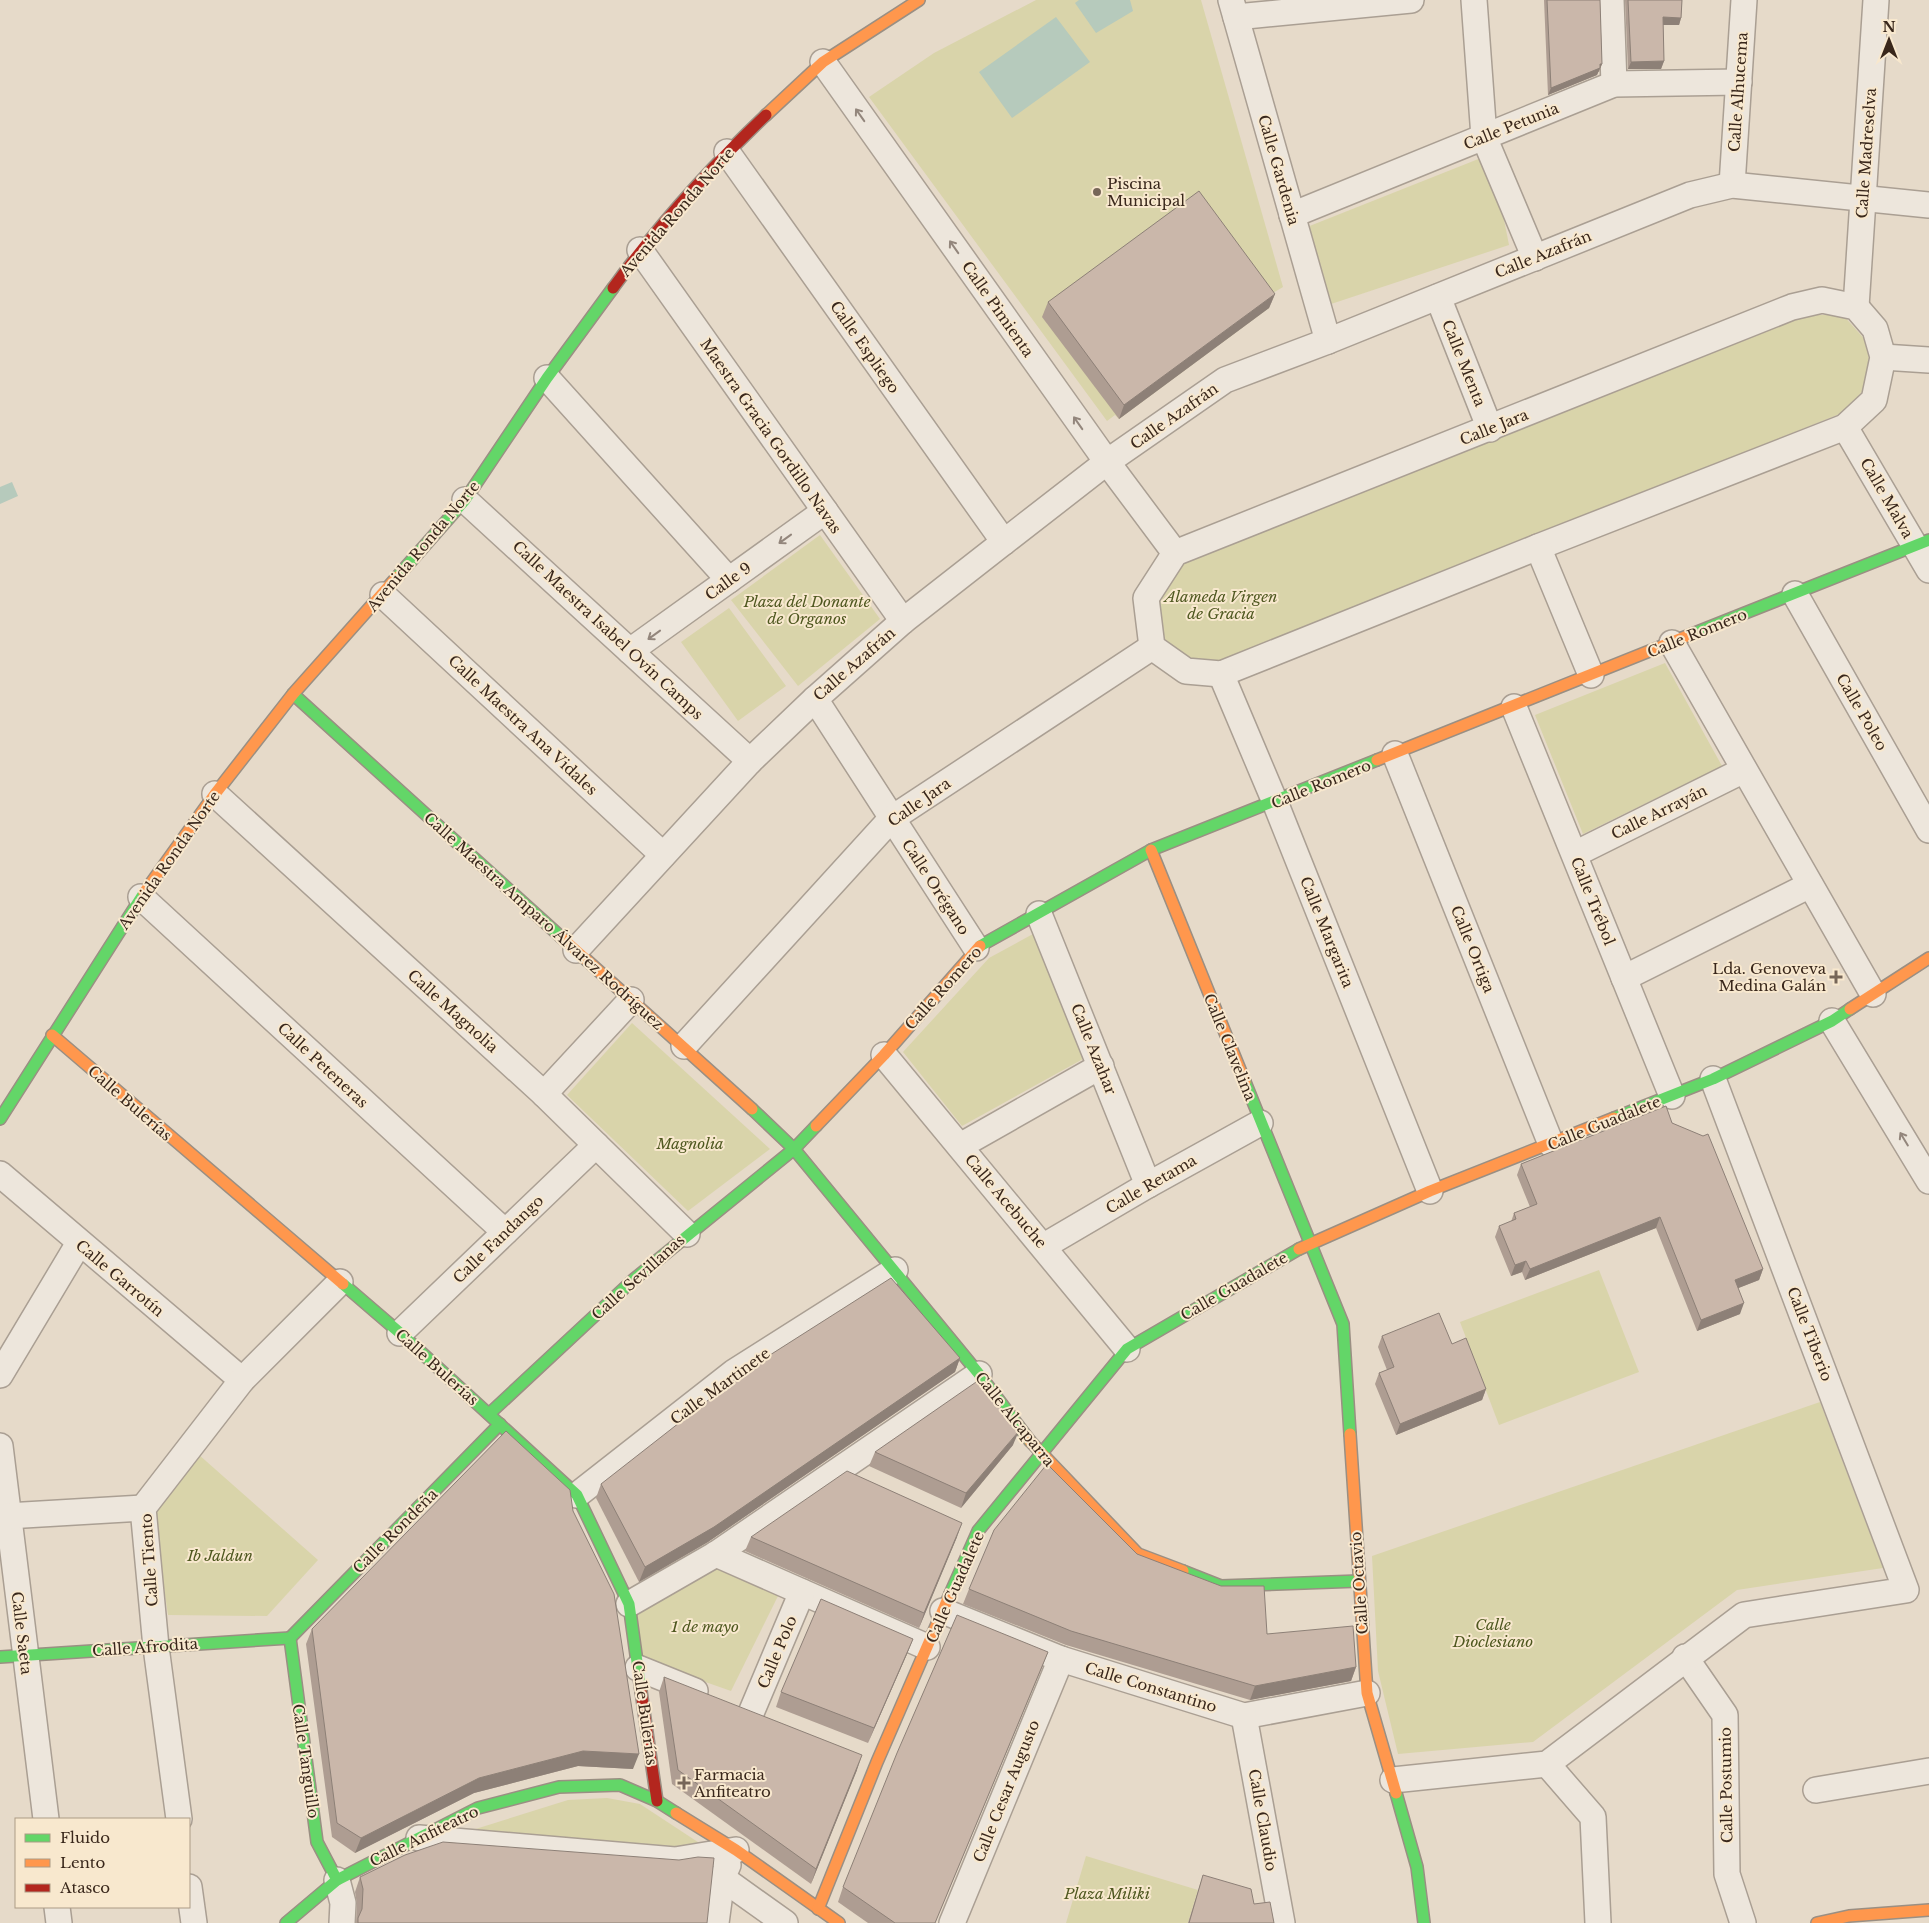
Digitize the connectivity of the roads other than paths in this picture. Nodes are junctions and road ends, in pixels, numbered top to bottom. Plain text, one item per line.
1 (919, 0) edge
2 (1411, 0) edge
3 (1474, 0) edge
4 (1612, 0) edge
5 (1744, 0) edge
6 (1876, 0) edge
7 (1233, 9) edge
8 (822, 62) junction
9 (1739, 82) junction
10 (1614, 84) junction
11 (1484, 137) junction
12 (727, 152) junction
13 (1732, 185) junction
14 (1863, 199) junction
15 (1929, 205) edge
16 (1292, 215) junction
17 (640, 250) junction
18 (1534, 258) junction
19 (1438, 297) junction
20 (1856, 307) junction
21 (1328, 341) junction
22 (1883, 357) junction
23 (1929, 360) edge
24 (547, 378) junction
25 (1845, 427) junction
26 (1490, 429) junction
27 (1107, 462) junction
28 (465, 500) junction
29 (825, 511) junction
30 (1004, 542) junction
31 (1922, 543) edge
32 (1538, 546) junction
33 (1175, 554) junction
34 (1929, 570) edge
35 (729, 580) junction
36 (1795, 594) junction
37 (383, 595) junction
38 (903, 621) junction
39 (1672, 643) junction
40 (1152, 646) junction
41 (630, 651) junction
42 (1221, 674) junction
43 (1591, 676) junction
44 (293, 694) junction
45 (815, 699) junction
46 (1514, 707) junction
47 (1395, 754) junction
48 (750, 761) junction
49 (1744, 770) junction
50 (214, 794) junction
51 (1275, 802) junction
52 (891, 819) junction
53 (1929, 830) edge
54 (1151, 850) junction
55 (663, 854) junction
56 (1574, 854) junction
57 (1810, 885) junction
58 (141, 897) junction
59 (1040, 914) junction
60 (976, 948) junction
61 (576, 950) junction
62 (1929, 958) edge
63 (1624, 978) junction
64 (1872, 994) junction
65 (631, 1000) junction
66 (1832, 1021) junction
67 (52, 1035) junction
68 (684, 1046) junction
69 (884, 1054) junction
70 (1101, 1066) junction
71 (1713, 1079) junction
72 (544, 1094) junction
73 (1672, 1096) junction
74 (0, 1119) edge
75 (1260, 1123) junction
76 (1551, 1144) junction
77 (596, 1145) junction
78 (960, 1146) junction
79 (794, 1149) junction
80 (0, 1174) edge
81 (1929, 1181) edge
82 (1148, 1184) junction
83 (1430, 1192) junction
84 (505, 1232) junction
85 (687, 1234) junction
86 (79, 1243) junction
87 (1310, 1243) junction
88 (1044, 1246) junction
89 (895, 1270) junction
90 (340, 1282) junction
91 (400, 1333) junction
92 (1127, 1349) junction
93 (979, 1374) junction
94 (0, 1375) edge
95 (242, 1380) junction
96 (489, 1414) junction
97 (500, 1424) junction
98 (0, 1446) edge
99 (1040, 1453) junction
100 (840, 1469) junction
101 (866, 1481) edge
102 (577, 1495) junction
103 (143, 1508) junction
104 (7, 1516) junction
105 (716, 1554) junction
106 (1358, 1581) junction
107 (802, 1592) junction
108 (629, 1604) junction
109 (943, 1611) junction
110 (290, 1638) junction
111 (156, 1647) junction
112 (927, 1647) junction
113 (24, 1656) junction
114 (0, 1657) edge
115 (1685, 1657) junction
116 (1061, 1659) junction
117 (638, 1668) junction
118 (1367, 1692) junction
119 (1244, 1716) junction
120 (1547, 1764) junction
121 (1929, 1771) edge
122 (1393, 1780) junction
123 (1816, 1790) dead end
124 (657, 1801) junction
125 (46, 1818) edge
126 (180, 1818) edge
127 (419, 1838) junction
128 (736, 1850) junction
129 (722, 1878) junction
130 (337, 1880) junction
131 (190, 1894) edge
132 (57, 1908) edge
133 (818, 1909) junction
134 (1929, 1910) edge
135 (60, 1923) edge
136 (194, 1923) edge
137 (286, 1923) edge
138 (342, 1923) edge
139 (716, 1923) edge
140 (785, 1923) edge
141 (839, 1923) edge
142 (952, 1923) edge
143 (1282, 1923) edge
144 (1424, 1923) edge
145 (1598, 1923) edge
146 (1743, 1923) edge
147 (1817, 1923) edge

1 - 8 street, Avenida Ronda Norte
2 - 7 street
3 - 11 street
4 - 10 street
5 - 9 street, Calle Alhucema
6 - 14 street, Calle Madreselva
7 - 16 street, Calle Gardenia
8 - 12 street, Avenida Ronda Norte
27 -> 8 street, Calle Pimienta
9 - 10 street, Calle Petunia
9 - 13 street, Calle Alhucema
10 - 11 street, Calle Petunia
11 - 16 street, Calle Petunia
11 - 18 street
12 - 17 street, Avenida Ronda Norte
12 - 30 street, Calle Espliego
13 - 14 street, Calle Azafrán
13 - 18 street, Calle Azafrán
14 - 15 street, Calle Azafrán
14 - 20 street, Calle Madreselva
16 - 21 street, Calle Gardenia
17 - 24 street, Avenida Ronda Norte
17 - 29 street, Maestra Gracia Gordillo Navas
18 - 19 street, Calle Azafrán
19 - 21 street, Calle Azafrán
19 - 26 street, Calle Menta
20 - 22 street
20 - 26 street, Calle Jara
21 - 27 street, Calle Azafrán
22 - 23 street
22 - 25 street
24 - 28 street, Avenida Ronda Norte
24 - 35 street
25 - 31 street, Calle Malva
25 - 32 street
26 - 33 street, Calle Jara
27 - 30 street, Calle Azafrán
27 - 33 street, Calle Pimienta
28 - 37 street, Avenida Ronda Norte
28 - 41 street, Calle Maestra Isabel Ovín Camps
29 -> 35 street, Calle 9
29 - 38 street, Maestra Gracia Gordillo Navas
30 - 38 street, Calle Azafrán
31 - 34 street, Calle Malva
31 - 36 street, Calle Romero
32 - 42 street
32 - 43 street
33 - 40 street
35 -> 41 street, Calle 9
36 - 39 street, Calle Romero
36 - 53 street, Calle Poleo
37 - 44 street, Avenida Ronda Norte
37 - 55 street, Calle Maestra Ana Vidales
38 - 45 street, Calle Azafrán
39 - 43 street, Calle Romero
39 - 49 street
40 - 42 street
40 - 52 street, Calle Jara
41 - 48 street, Calle Maestra Isabel Ovín Camps
42 - 51 street, Calle Margarita
43 - 46 street, Calle Romero
44 - 50 street, Avenida Ronda Norte
44 - 61 street, Calle Maestra Amparo Álvarez Rodríguez
45 - 48 street, Calle Azafrán
45 - 52 street, Calle Orégano
46 - 47 street, Calle Romero
46 - 56 street, Calle Trébol
47 - 51 street, Calle Romero
47 - 76 street, Calle Ortiga
48 - 55 street, Calle Azafrán
49 - 56 street, Calle Arrayán
49 - 57 street
50 - 58 street, Avenida Ronda Norte
50 - 72 street, Calle Magnolia
51 - 54 street, Calle Romero
51 - 83 street, Calle Margarita
52 - 60 street, Calle Orégano
52 - 68 street, Calle Jara
54 - 59 street, Calle Romero
54 - 75 street, Calle Clavelina
55 - 61 street, Calle Azafrán
56 - 63 street, Calle Trébol
57 - 63 street
57 - 64 street
58 - 67 street, Avenida Ronda Norte
58 - 84 street, Calle Peteneras
59 - 60 street, Calle Romero
59 - 70 street, Calle Azahar
60 - 69 street, Calle Romero
61 - 65 street, Calle Maestra Amparo Álvarez Rodríguez
62 - 64 street, Calle Guadalete
63 - 73 street, Calle Trébol
64 - 66 street, Calle Guadalete
65 - 68 street, Calle Maestra Amparo Álvarez Rodríguez
65 - 72 street
66 - 71 street, Calle Guadalete
81 -> 66 street
67 - 74 street, Avenida Ronda Norte
67 - 90 street, Calle Bulerías
68 - 79 street, Calle Maestra Amparo Álvarez Rodríguez
69 - 78 street, Calle Acebuche
69 - 79 street, Calle Romero
70 - 78 street
70 - 82 street, Calle Azahar
71 - 73 street, Calle Guadalete
71 - 115 street, Calle Tiberio
72 - 77 street, Calle Magnolia
73 - 76 street, Calle Guadalete
75 - 82 street, Calle Retama
75 - 87 street, Calle Clavelina
76 - 83 street, Calle Guadalete
77 - 84 street, Calle Fandango
77 - 85 street, Calle Magnolia
78 - 88 street, Calle Acebuche
79 - 85 street, Calle Sevillanas
79 - 89 street, Calle Alcaparra
80 - 86 street, Calle Garrotín
82 - 88 street, Calle Retama
83 - 87 street, Calle Guadalete
84 - 91 street, Calle Fandango
85 - 96 street, Calle Sevillanas
86 - 94 street
86 - 95 street, Calle Garrotín
87 - 92 street, Calle Guadalete
87 - 106 street, Calle Octavio
88 - 92 street, Calle Acebuche
89 - 93 street, Calle Alcaparra
89 - 102 street, Calle Martinete
90 - 91 street, Calle Bulerías
90 - 95 street, Calle Tiento
91 - 96 street, Calle Bulerías
92 - 99 street, Calle Guadalete
93 - 99 street, Calle Alcaparra
93 - 100 street
95 - 103 street, Calle Tiento
96 - 97 street, Calle Bulerías
97 - 102 street, Calle Bulerías
97 - 110 street, Calle Rondeña
98 - 104 street, Calle Saeta
99 - 106 street, Calle Alcaparra
99 - 109 street, Calle Guadalete
100 - 101 street
100 - 105 street
102 - 108 street, Calle Bulerías
103 - 104 street
103 - 111 street, Calle Tiento
104 - 113 street, Calle Saeta
105 - 107 street
105 - 108 street
106 - 118 street, Calle Octavio
107 - 112 street
107 - 117 street, Calle Polo
108 - 117 street, Calle Bulerías
109 - 112 street, Calle Guadalete
109 - 116 street, Calle Constantino
110 - 111 street, Calle Afrodita
110 - 130 street, Calle Tanguillo
111 - 113 street, Calle Afrodita
111 - 126 street, Calle Tiento
112 - 133 street, Calle Guadalete
113 - 114 street, Calle Afrodita
113 - 125 street, Calle Saeta
115 - 120 street
115 - 146 street, Calle Postumio
116 - 119 street, Calle Constantino
116 - 142 street, Calle Cesar Augusto
117 - 124 street, Calle Bulerías
118 - 119 street, Calle Constantino
118 - 122 street, Calle Octavio
119 - 143 street, Calle Claudio
120 - 122 street
120 - 145 street
121 - 123 street
122 - 144 street, Calle Octavio
124 - 127 street, Calle Anfiteatro
124 - 128 street, Calle Anfiteatro
127 - 128 street
127 - 130 street, Calle Anfiteatro
128 - 129 street
128 - 133 street, Calle Anfiteatro
129 - 139 street
129 - 140 street
130 - 137 street, Calle Anfiteatro
130 - 138 street
131 - 136 street
132 - 135 street
133 - 141 street, Calle Anfiteatro
134 - 147 street

